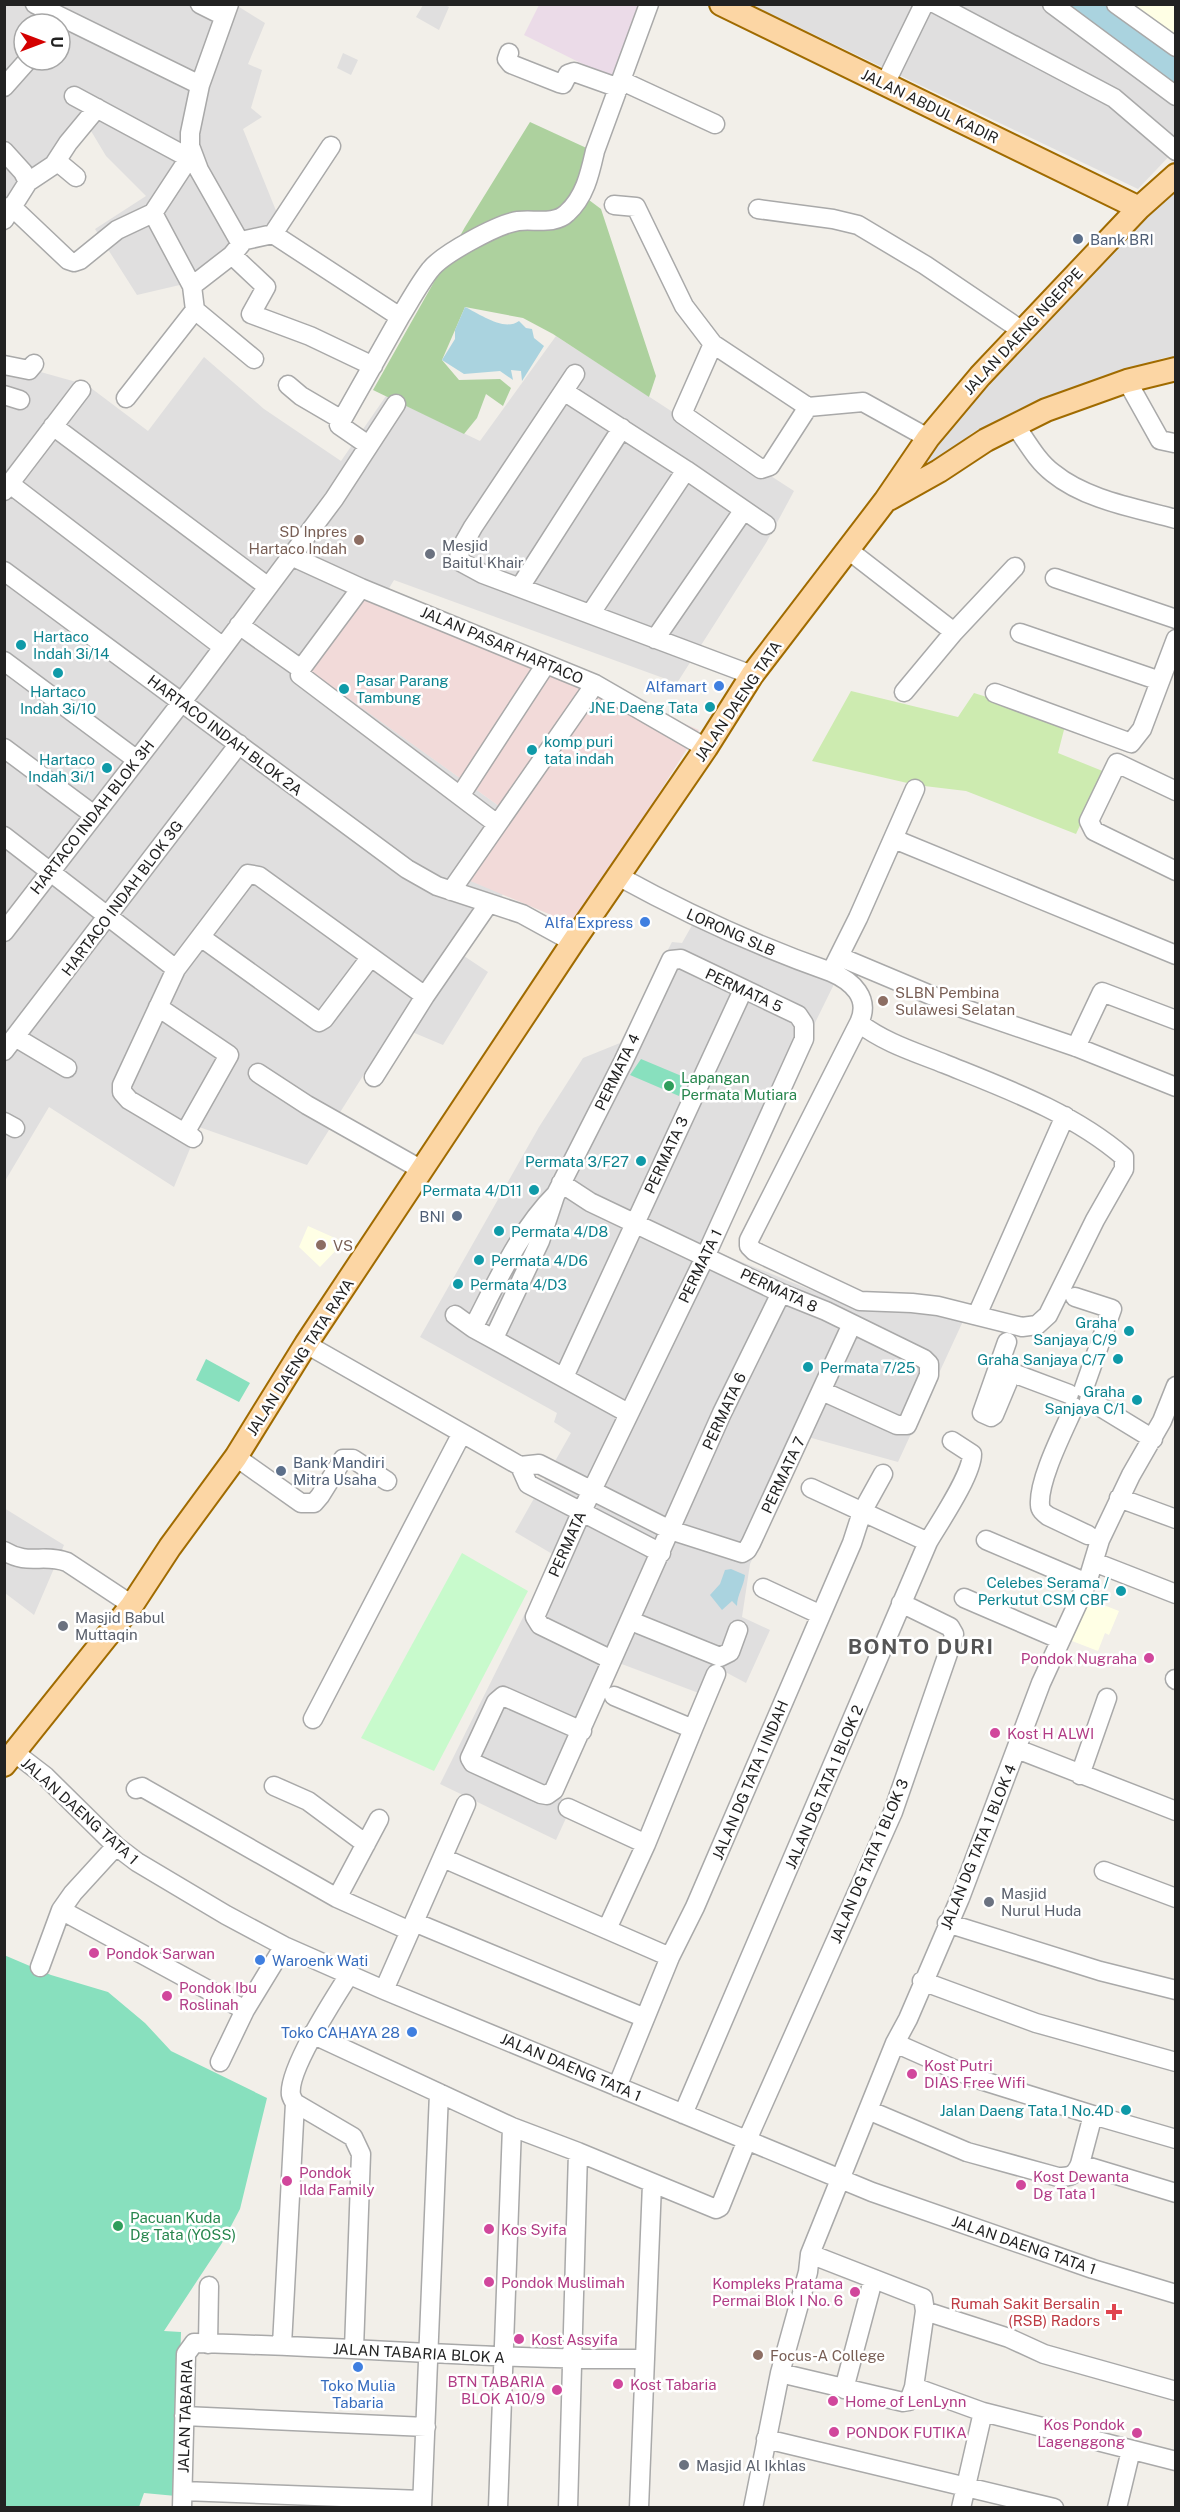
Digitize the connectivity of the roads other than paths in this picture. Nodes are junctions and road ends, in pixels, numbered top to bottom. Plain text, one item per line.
1 (200, 4) edge
2 (649, 4) edge
3 (722, 4) edge
4 (924, 4) edge
5 (936, 4) edge
6 (1052, 4) edge
7 (1116, 4) edge
8 (226, 10) edge
9 (72, 27) edge
10 (1176, 47) edge
11 (509, 53) dead end
12 (17, 72) edge
13 (621, 84) junction
14 (885, 84) junction
15 (200, 85) junction
16 (4, 87) edge
17 (74, 96) dead end
18 (1176, 96) edge
19 (97, 108) junction
20 (715, 124) dead end
21 (331, 146) dead end
22 (1176, 151) edge
23 (4, 152) edge
24 (190, 157) junction
25 (55, 163) junction
26 (1176, 175) edge
27 (76, 177) dead end
28 (28, 182) junction
29 (614, 205) dead end
30 (1139, 208) junction
31 (758, 209) dead end
32 (8, 213) edge
33 (153, 213) junction
34 (273, 234) junction
35 (237, 248) junction
36 (192, 286) junction
37 (195, 310) junction
38 (400, 317) junction
39 (1021, 330) junction
40 (713, 344) junction
41 (254, 359) dead end
42 (34, 364) dead end
43 (4, 365) edge
44 (373, 366) junction
45 (1176, 369) edge
46 (575, 374) dead end
47 (1127, 381) junction
48 (288, 385) dead end
49 (81, 390) dead end
50 (565, 392) junction
51 (126, 398) dead end
52 (396, 404) dead end
53 (808, 407) junction
54 (342, 420) junction
55 (53, 426) junction
56 (1015, 426) junction
57 (622, 428) junction
58 (928, 438) junction
59 (1174, 443) dead end
60 (368, 445) junction
61 (686, 470) junction
62 (7, 487) edge
63 (885, 501) junction
64 (743, 511) junction
65 (1176, 519) edge
66 (766, 525) dead end
67 (847, 549) junction
68 (292, 554) junction
69 (1015, 567) dead end
70 (4, 570) edge
71 (1054, 578) dead end
72 (267, 586) junction
73 (520, 587) junction
74 (361, 588) junction
75 (591, 613) junction
76 (1176, 619) edge
77 (239, 625) junction
78 (954, 632) junction
79 (1020, 633) dead end
80 (655, 639) junction
81 (1176, 639) edge
82 (223, 647) junction
83 (4, 661) edge
84 (546, 664) junction
85 (301, 669) junction
86 (752, 675) junction
87 (1160, 681) junction
88 (595, 684) junction
89 (904, 692) dead end
90 (995, 693) dead end
91 (181, 703) junction
92 (239, 744) junction
93 (4, 748) edge
94 (706, 748) junction
95 (137, 760) junction
96 (915, 789) dead end
97 (1176, 791) edge
98 (460, 796) junction
99 (94, 816) junction
100 (497, 824) junction
101 (4, 836) edge
102 (894, 839) junction
103 (51, 870) junction
104 (1176, 871) edge
105 (618, 876) junction
106 (452, 891) junction
107 (489, 903) junction
108 (109, 916) junction
109 (6, 927) edge
110 (202, 938) junction
111 (573, 942) junction
112 (1176, 955) edge
113 (370, 958) junction
114 (668, 963) joint
115 (836, 964) junction
116 (176, 969) junction
117 (743, 990) junction
118 (425, 996) junction
119 (158, 1007) junction
120 (1176, 1020) edge
121 (858, 1023) junction
122 (804, 1039) joint
123 (10, 1044) edge
124 (1076, 1047) junction
125 (68, 1068) dead end
126 (258, 1073) dead end
127 (374, 1077) dead end
128 (1176, 1087) edge
129 (1065, 1116) junction
130 (422, 1170) junction
131 (560, 1186) junction
132 (634, 1222) junction
133 (706, 1255) junction
134 (991, 1284) junction
135 (781, 1293) junction
136 (1075, 1297) dead end
137 (953, 1311) junction
138 (977, 1314) junction
139 (455, 1315) dead end
140 (852, 1324) junction
141 (472, 1328) junction
142 (494, 1338) junction
143 (1007, 1342) dead end
144 (306, 1344) junction
145 (564, 1377) junction
146 (1176, 1386) edge
147 (822, 1391) junction
148 (1079, 1397) junction
149 (628, 1413) junction
150 (1165, 1428) edge
151 (462, 1433) junction
152 (952, 1441) dead end
153 (236, 1457) junction
154 (520, 1466) junction
155 (884, 1474) dead end
156 (387, 1480) dead end
157 (811, 1488) dead end
158 (591, 1492) junction
159 (1119, 1498) junction
160 (862, 1512) junction
161 (581, 1513) junction
162 (1176, 1520) edge
163 (670, 1530) junction
164 (1088, 1535) dead end
165 (986, 1540) dead end
166 (928, 1542) junction
167 (4, 1551) edge
168 (661, 1553) junction
169 (1094, 1562) junction
170 (1087, 1583) junction
171 (763, 1588) dead end
172 (1176, 1594) edge
173 (964, 1598) dead end
174 (901, 1603) junction
175 (132, 1605) junction
176 (819, 1614) junction
177 (631, 1620) junction
178 (738, 1630) dead end
179 (1059, 1639) junction
180 (612, 1660) junction
181 (716, 1674) dead end
182 (614, 1696) dead end
183 (1107, 1698) dead end
184 (313, 1719) dead end
185 (693, 1729) junction
186 (582, 1731) junction
187 (1017, 1749) junction
188 (8, 1760) edge
189 (1080, 1775) junction
190 (274, 1786) dead end
191 (136, 1789) dead end
192 (466, 1804) dead end
193 (568, 1808) dead end
194 (1176, 1811) edge
195 (379, 1820) dead end
196 (366, 1844) junction
197 (646, 1844) junction
198 (116, 1846) junction
199 (443, 1857) junction
200 (1104, 1871) dead end
201 (337, 1898) junction
202 (1176, 1898) edge
203 (61, 1910) junction
204 (947, 1923) junction
205 (412, 1927) junction
206 (607, 1929) junction
207 (284, 1946) junction
208 (670, 1957) junction
209 (40, 1967) dead end
210 (349, 1975) junction
211 (922, 1981) junction
212 (384, 1990) junction
213 (1176, 1990) edge
214 (246, 2010) junction
215 (645, 2018) junction
216 (312, 2034) junction
217 (895, 2043) junction
218 (220, 2062) dead end
219 (1176, 2062) edge
220 (617, 2087) junction
221 (439, 2093) junction
222 (295, 2103) junction
223 (868, 2110) junction
224 (683, 2114) junction
225 (1093, 2115) junction
226 (513, 2127) junction
227 (1176, 2139) edge
228 (747, 2140) junction
229 (578, 2152) junction
230 (1080, 2164) junction
231 (839, 2178) junction
232 (652, 2184) junction
233 (1176, 2193) edge
234 (810, 2254) junction
235 (873, 2280) junction
236 (209, 2286) dead end
237 (1176, 2294) edge
238 (925, 2311) junction
239 (201, 2344) junction
240 (282, 2345) junction
241 (354, 2349) junction
242 (429, 2353) junction
243 (503, 2358) junction
244 (644, 2358) junction
245 (573, 2359) junction
246 (780, 2373) junction
247 (914, 2387) junction
248 (843, 2389) junction
249 (1176, 2391) edge
250 (983, 2412) junction
251 (184, 2416) junction
252 (426, 2427) junction
253 (766, 2439) junction
254 (1131, 2450) junction
255 (1176, 2461) edge
256 (966, 2487) junction
257 (182, 2499) edge
258 (422, 2504) edge
259 (498, 2508) edge
260 (568, 2508) edge
261 (639, 2508) edge
262 (753, 2508) edge
263 (962, 2508) edge
264 (1054, 2508) edge
265 (1117, 2508) edge

1 - 8 street
2 - 13 street
3 - 14 main road, JALAN ABDUL KADIR
4 - 14 street
5 - 22 street
6 - 18 street
7 - 10 street
8 - 15 street
9 - 15 street
11 - 13 street
12 - 16 street
13 - 20 street
13 - 38 street
14 - 30 main road, JALAN ABDUL KADIR
15 - 24 street
17 - 19 street
19 - 24 street
19 - 25 street
21 - 34 street
23 - 28 street
24 - 33 street
24 - 35 street
25 - 27 street
25 - 28 street
26 - 30 main road, JALAN DAENG NGEPPE
28 - 32 street
29 - 40 street
30 - 39 main road, JALAN DAENG NGEPPE
31 - 39 street
32 - 33 street
33 - 36 street
34 - 35 street
34 - 38 street
35 - 36 street
35 - 44 street
36 - 37 street
37 - 41 street
37 - 51 street
38 - 44 street
39 - 58 main road, JALAN DAENG NGEPPE
40 - 53 street
40 - 53 street
42 - 43 street
44 - 54 street
45 - 47 main road
46 - 50 street
47 - 56 main road
47 - 59 street
48 - 54 street
49 - 55 street
50 - 57 street
50 - 73 street
52 - 60 street, HARTACO INDAH BLOK 3H
53 - 58 street
54 - 60 street
55 - 62 street
55 - 72 street
56 - 63 main road
56 - 65 street
57 - 61 street
57 - 73 street
58 - 63 main road, JALAN DAENG NGEPPE
60 - 68 street, HARTACO INDAH BLOK 3H
61 - 64 street
61 - 75 street
62 - 82 street
63 - 67 main road, JALAN DAENG TATA
64 - 66 street
64 - 80 street
67 - 78 street
67 - 86 main road, JALAN DAENG TATA
68 - 72 street, HARTACO INDAH BLOK 3H
68 - 74 street, JALAN PASAR HARTACO
69 - 78 street
70 - 91 street, HARTACO INDAH BLOK 2A
71 - 76 street
72 - 77 street, HARTACO INDAH BLOK 3H
73 - 75 street
74 - 84 street, JALAN PASAR HARTACO
74 - 85 street
75 - 80 street
77 - 82 street, HARTACO INDAH BLOK 3H
77 - 85 street
78 - 89 street
79 - 87 street
80 - 86 street
81 - 87 street
82 - 91 street, HARTACO INDAH BLOK 3H
83 - 95 street
84 - 88 street, JALAN PASAR HARTACO
84 - 98 street
85 - 98 street
86 - 94 main road, JALAN DAENG TATA
87 - 90 street
88 - 94 street, JALAN PASAR HARTACO
88 - 100 street
91 - 92 street, HARTACO INDAH BLOK 2A
91 - 95 street, HARTACO INDAH BLOK 3H
92 - 106 street, HARTACO INDAH BLOK 2A
92 - 108 street, HARTACO INDAH BLOK 3G
93 - 99 street
94 - 105 main road, JALAN DAENG TATA
95 - 99 street, HARTACO INDAH BLOK 3H
96 - 102 street
97 - 104 street
98 - 100 street
99 - 103 street, HARTACO INDAH BLOK 3H
100 - 106 street
101 - 103 street
102 - 112 street
102 - 115 street
103 - 108 street
103 - 109 street, HARTACO INDAH BLOK 3H
105 - 111 main road, JALAN DAENG TATA RAYA
105 - 115 street, LORONG SLB
106 - 107 street, HARTACO INDAH BLOK 2A
107 - 111 street, HARTACO INDAH BLOK 2A
107 - 118 street
108 - 116 street
108 - 123 street, HARTACO INDAH BLOK 3G
110 - 113 street
110 - 113 street
110 - 116 street
111 - 130 main road, JALAN DAENG TATA RAYA
113 - 118 street
114 - 117 street, PERMATA 5
114 - 131 street, PERMATA 4
115 - 121 street
115 - 124 street
116 - 119 street
117 - 122 street, PERMATA 5
117 - 132 street, PERMATA 3
118 - 127 street
119 - 119 street
120 - 124 street
121 - 129 street
121 - 137 street
122 - 133 street, PERMATA 1
123 - 125 street
124 - 128 street
126 - 130 street
129 - 134 street
129 - 138 street
130 - 144 main road, JALAN DAENG TATA RAYA
131 - 132 street
131 - 141 street
131 - 142 street
132 - 133 street
132 - 145 street
133 - 135 street, PERMATA 8
133 - 149 street, PERMATA 1
134 - 137 street
134 - 138 street
135 - 140 street, PERMATA 8
135 - 163 street, PERMATA 6
136 - 148 street
137 - 138 street
139 - 141 street
140 - 147 street, PERMATA 7
140 - 147 street, PERMATA 8
141 - 142 street
142 - 145 street
143 - 148 street
144 - 151 street
144 - 153 main road, JALAN DAENG TATA RAYA
145 - 149 street
146 - 150 street, JALAN DG TATA 1 BLOK 4
147 - 163 street, PERMATA 7
148 - 150 street
148 - 164 street
149 - 158 street, PERMATA 1
150 - 159 street, JALAN DG TATA 1 BLOK 4
151 - 154 street
151 - 184 street
152 - 166 street, JALAN DG TATA 1 BLOK 2
153 - 156 street
153 - 175 main road, JALAN DAENG TATA RAYA
154 - 158 street
154 - 161 street
155 - 160 street, JALAN DG TATA 1 INDAH
157 - 160 street
158 - 161 street, PERMATA
158 - 163 street, PERMATA
159 - 162 street
159 - 169 street, JALAN DG TATA 1 BLOK 4
160 - 166 street
160 - 176 street, JALAN DG TATA 1 INDAH
161 - 168 street
161 - 180 street, PERMATA
163 - 168 street
165 - 170 street
166 - 174 street, JALAN DG TATA 1 BLOK 2
167 - 175 street
168 - 177 street
169 - 170 street, JALAN DG TATA 1 BLOK 4
169 - 172 street
170 - 179 street, JALAN DG TATA 1 BLOK 4
171 - 176 street
173 - 179 street
174 - 224 street, JALAN DG TATA 1 BLOK 2
174 - 228 street, JALAN DG TATA 1 BLOK 3
175 - 188 main road, JALAN DAENG TATA RAYA
176 - 208 street, JALAN DG TATA 1 INDAH
177 - 178 street
177 - 180 street
179 - 187 street, JALAN DG TATA 1 BLOK 4
180 - 186 street
181 - 185 street
182 - 185 street
183 - 189 street
185 - 197 street
186 - 186 street
187 - 189 street
187 - 204 street, JALAN DG TATA 1 BLOK 4
188 - 198 street, JALAN DAENG TATA 1
189 - 194 street
190 - 196 street
191 - 201 street
192 - 199 street
193 - 197 street
195 - 196 street
196 - 201 street
197 - 206 street
198 - 203 street
198 - 207 street, JALAN DAENG TATA 1
199 - 205 street
199 - 206 street
200 - 202 street
201 - 205 street
203 - 209 street
203 - 214 street
204 - 211 street, JALAN DG TATA 1 BLOK 4
204 - 213 street
205 - 212 street
205 - 215 street
206 - 208 street
207 - 210 street, JALAN DAENG TATA 1
207 - 214 street
208 - 215 street, JALAN DG TATA 1 INDAH
210 - 212 street, JALAN DAENG TATA 1
210 - 216 street
211 - 217 street, JALAN DG TATA 1 BLOK 4
211 - 219 street
212 - 220 street, JALAN DAENG TATA 1
214 - 218 street
215 - 220 street, JALAN DG TATA 1 INDAH
216 - 221 street
216 - 222 street
217 - 223 street, JALAN DG TATA 1 BLOK 4
217 - 225 street
220 - 224 street, JALAN DAENG TATA 1
221 - 226 street
221 - 242 street
222 - 240 street
222 - 241 street
223 - 230 street
223 - 231 street, JALAN DG TATA 1 BLOK 4
224 - 228 street, JALAN DAENG TATA 1
225 - 227 street
225 - 230 street
226 - 229 street
226 - 243 street
228 - 231 street, JALAN DAENG TATA 1
228 - 232 street
229 - 232 street
229 - 245 street
230 - 233 street
231 - 234 street, JALAN DG TATA 1 BLOK 4
231 - 237 street, JALAN DAENG TATA 1
232 - 244 street
234 - 235 street
234 - 246 street, JALAN DG TATA 1 BLOK 4
235 - 238 street
235 - 248 street
236 - 239 street, JALAN TABARIA
238 - 247 street
238 - 249 street
239 - 240 street, JALAN TABARIA BLOK A
239 - 251 street, JALAN TABARIA
240 - 241 street, JALAN TABARIA BLOK A
241 - 242 street, JALAN TABARIA BLOK A
242 - 243 street, JALAN TABARIA BLOK A
242 - 252 street
243 - 245 street, JALAN TABARIA BLOK A
243 - 259 street
244 - 245 street, JALAN TABARIA BLOK A
244 - 261 street
245 - 260 street
246 - 248 street
246 - 253 street, JALAN DG TATA 1 BLOK 4
247 - 248 street
247 - 250 street
250 - 254 street
250 - 256 street
251 - 252 street
251 - 257 street, JALAN TABARIA
252 - 258 street
253 - 256 street
253 - 262 street, JALAN DG TATA 1 BLOK 4
254 - 255 street
254 - 265 street
256 - 263 street
256 - 264 street
257 - 258 street

